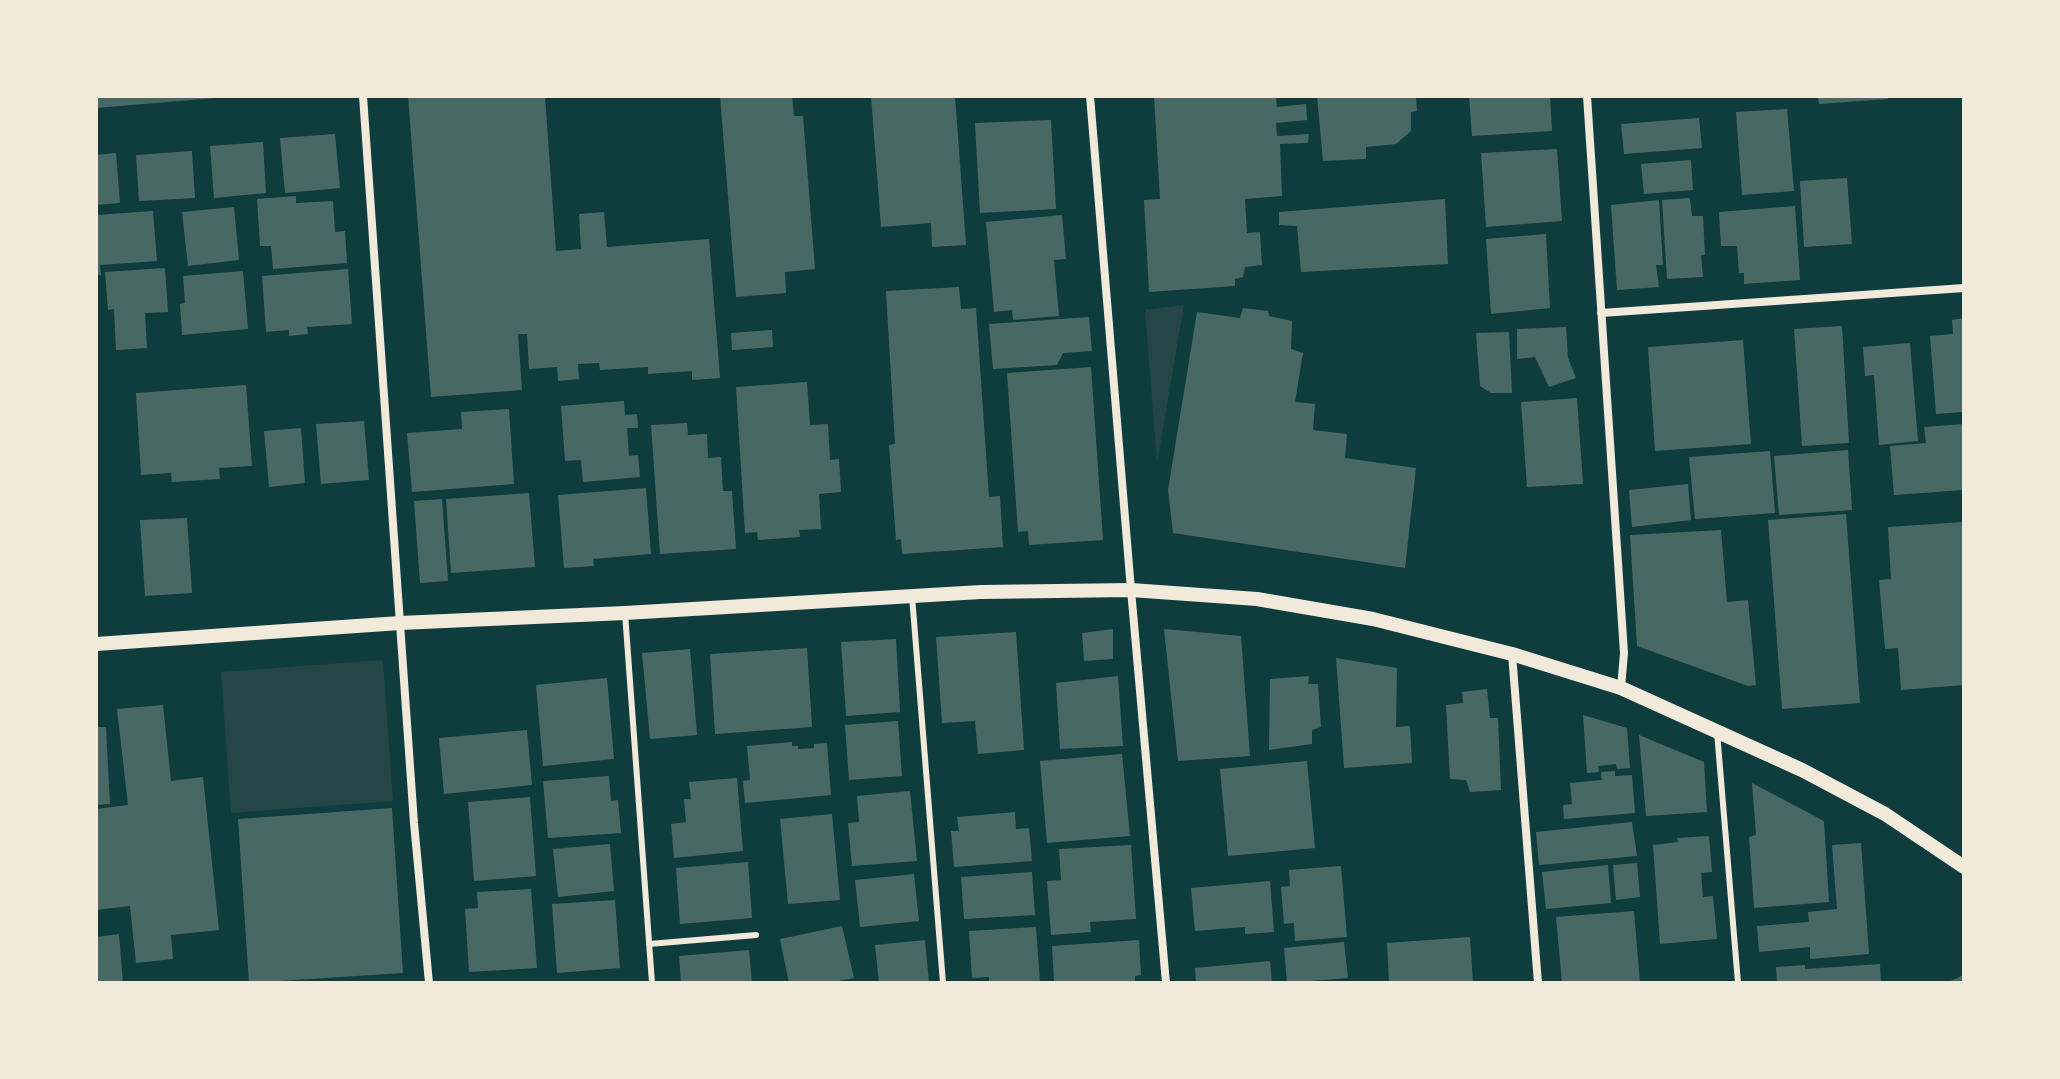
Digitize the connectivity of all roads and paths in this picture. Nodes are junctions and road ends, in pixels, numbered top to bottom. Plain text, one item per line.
1 (363, 96) edge
2 (1090, 96) edge
3 (1587, 96) edge
4 (1964, 288) edge
5 (1601, 313) junction
6 (1131, 590) junction
7 (912, 596) junction
8 (625, 613) junction
9 (400, 623) junction
10 (96, 644) edge
11 (1512, 654) junction
12 (1621, 688) junction
13 (1717, 732) junction
14 (1964, 867) edge
15 (756, 935) dead end
16 (649, 944) junction
17 (429, 983) edge
18 (652, 983) edge
19 (943, 983) edge
20 (1166, 983) edge
21 (1538, 983) edge
22 (1738, 983) edge

1 - 9 street
2 - 6 street
3 - 5 street
4 - 5 street
5 - 12 street
6 - 7 street
6 - 11 street
6 - 20 street
7 - 8 street
7 - 19 lane
8 - 9 street
8 - 16 lane
9 - 10 street
9 - 17 street
11 - 12 street
11 - 21 street
12 - 13 street
13 - 14 street
13 - 22 lane
15 - 16 lane
16 - 18 lane

